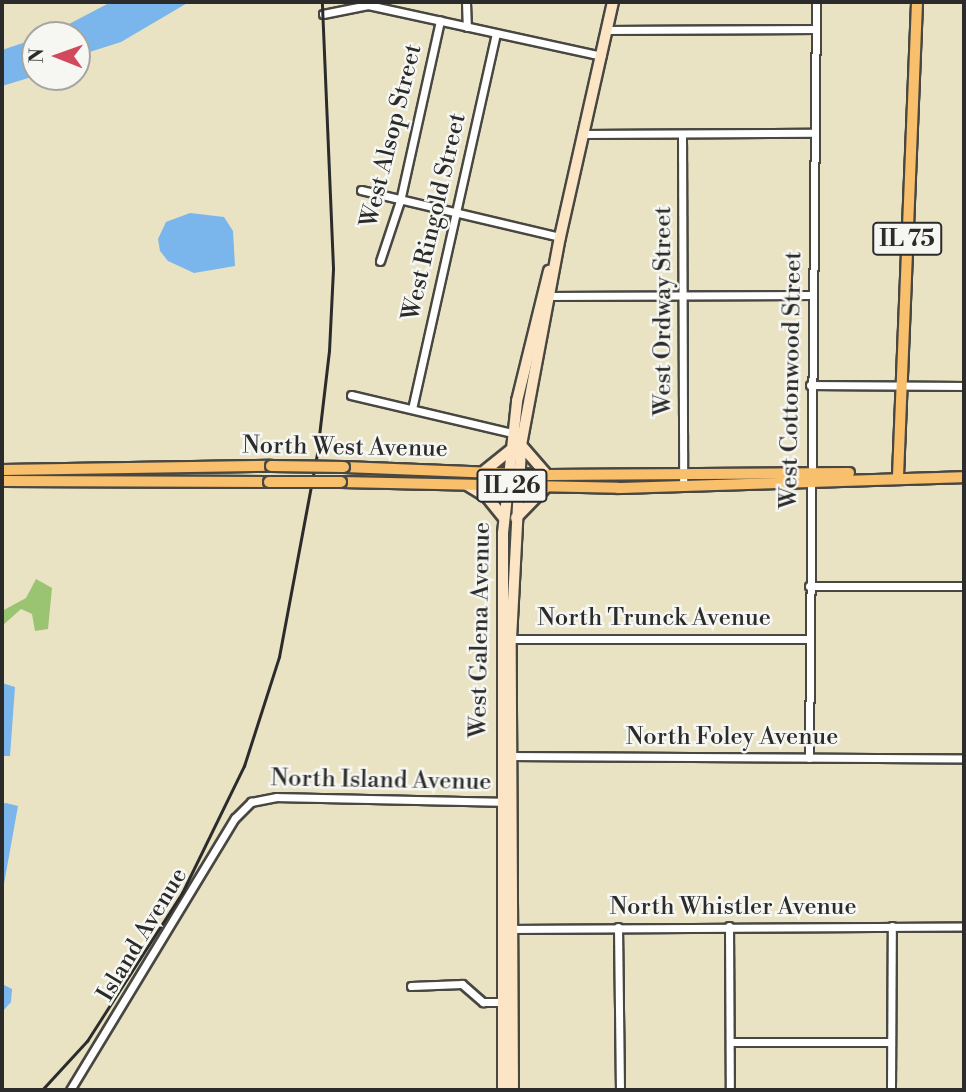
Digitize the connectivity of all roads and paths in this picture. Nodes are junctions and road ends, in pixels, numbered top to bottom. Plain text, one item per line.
1 (466, 2) edge
2 (613, 2) edge
3 (816, 2) edge
4 (917, 2) edge
5 (323, 14) dead end
6 (440, 20) junction
7 (467, 27) junction
8 (815, 29) junction
9 (608, 30) junction
10 (496, 34) junction
11 (601, 56) junction
12 (814, 133) junction
13 (585, 134) junction
14 (682, 134) junction
15 (360, 190) dead end
16 (400, 201) junction
17 (455, 214) junction
18 (560, 237) junction
19 (380, 261) dead end
20 (812, 295) junction
21 (546, 296) junction
22 (683, 297) junction
23 (810, 385) junction
24 (964, 386) edge
25 (901, 387) junction
26 (351, 396) dead end
27 (412, 410) junction
28 (512, 433) junction
29 (521, 445) junction
30 (510, 450) junction
31 (2, 470) edge
32 (482, 473) junction
33 (513, 474) junction
34 (683, 474) junction
35 (547, 475) junction
36 (810, 475) junction
37 (898, 476) junction
38 (964, 477) edge
39 (2, 481) edge
40 (467, 485) junction
41 (506, 486) junction
42 (518, 486) junction
43 (546, 487) junction
44 (683, 487) junction
45 (504, 518) junction
46 (516, 518) junction
47 (809, 586) junction
48 (964, 586) edge
49 (505, 639) junction
50 (808, 639) junction
51 (500, 756) junction
52 (511, 756) junction
53 (809, 758) junction
54 (964, 758) edge
55 (251, 802) joint
56 (500, 802) junction
57 (512, 802) junction
58 (729, 926) junction
59 (892, 926) junction
60 (618, 927) junction
61 (964, 927) edge
62 (502, 929) junction
63 (513, 929) junction
64 (411, 986) dead end
65 (502, 1002) junction
66 (730, 1042) junction
67 (890, 1042) junction
68 (71, 1090) edge
69 (503, 1090) edge
70 (513, 1090) edge
71 (620, 1090) edge
72 (730, 1090) edge
73 (891, 1090) edge

1 - 7 street
2 - 9 main road, West Galena Avenue
3 - 8 street, West Cottonwood Street
4 - 25 main road, IL 75
5 - 6 street
6 - 7 street
6 - 16 street, West Alsop Street
7 - 10 street
8 - 9 street
8 - 12 street, West Cottonwood Street
9 - 11 main road, West Galena Avenue
10 - 11 street
10 - 17 street, West Ringold Street
11 - 13 main road, West Galena Avenue
12 - 14 street
12 - 20 street, West Cottonwood Street
13 - 14 street
13 - 18 main road, West Galena Avenue
14 - 22 street, West Ordway Street
15 - 16 street
16 - 17 street
16 - 19 street, West Alsop Street
17 - 18 street
17 - 27 street, West Ringold Street
18 - 21 main road, West Galena Avenue
20 - 22 street
20 - 23 street, West Cottonwood Street
21 - 22 street
21 - 28 main road, West Galena Avenue
21 - 29 main road, West Galena Avenue
22 - 34 street, West Ordway Street
23 - 25 street
23 - 36 street, West Cottonwood Street
24 - 25 street
25 - 37 main road, IL 75
26 - 27 street
27 - 28 street
28 - 30 main road, West Galena Avenue
29 - 33 main road, West Galena Avenue
29 - 35 main road
30 - 32 main road
30 - 33 main road, West Galena Avenue
31 - 32 main road, North West Avenue / IL 26, bridge
32 - 33 main road, North West Avenue / IL 26
33 - 35 main road, North West Avenue / IL 26
33 - 41 main road, West Galena Avenue
33 - 42 main road, West Galena Avenue
34 - 35 main road, North West Avenue / IL 26
34 - 36 main road, North West Avenue / IL 26
34 - 44 street, West Ordway Street
36 - 37 main road, North West Avenue / IL 26
36 - 44 main road, North West Avenue / IL 26
36 - 47 street, West Cottonwood Street
37 - 38 main road, North West Avenue / IL 26
39 - 40 main road, North West Avenue / IL 26, bridge
40 - 41 main road, North West Avenue / IL 26
40 - 45 main road
41 - 42 main road, North West Avenue / IL 26
41 - 45 main road, West Galena Avenue
42 - 43 main road, North West Avenue / IL 26
42 - 46 main road, West Galena Avenue
43 - 44 main road, North West Avenue / IL 26
43 - 46 main road
45 - 49 main road, West Galena Avenue
46 - 49 main road, West Galena Avenue
47 - 48 street
47 - 50 street, West Cottonwood Street
49 - 50 street, North Trunck Avenue
49 - 51 main road, West Galena Avenue
49 - 52 main road, West Galena Avenue
50 - 53 street, West Cottonwood Street
51 - 52 street, North Foley Avenue
51 - 56 main road, West Galena Avenue
52 - 53 street, North Foley Avenue
52 - 57 main road, West Galena Avenue
53 - 54 street, North Foley Avenue
55 - 56 street, North Island Avenue
55 - 68 street, Island Avenue
56 - 57 street, North Island Avenue
56 - 62 main road, West Galena Avenue
57 - 63 main road, West Galena Avenue
58 - 59 street, North Whistler Avenue
58 - 60 street, North Whistler Avenue
58 - 66 street
59 - 61 street, North Whistler Avenue
59 - 67 street
60 - 63 street, North Whistler Avenue
60 - 71 street
62 - 63 street, North Whistler Avenue
62 - 65 main road, West Galena Avenue
63 - 70 main road, West Galena Avenue
64 - 65 street
65 - 69 main road, West Galena Avenue
66 - 67 street
66 - 72 street
67 - 73 street

